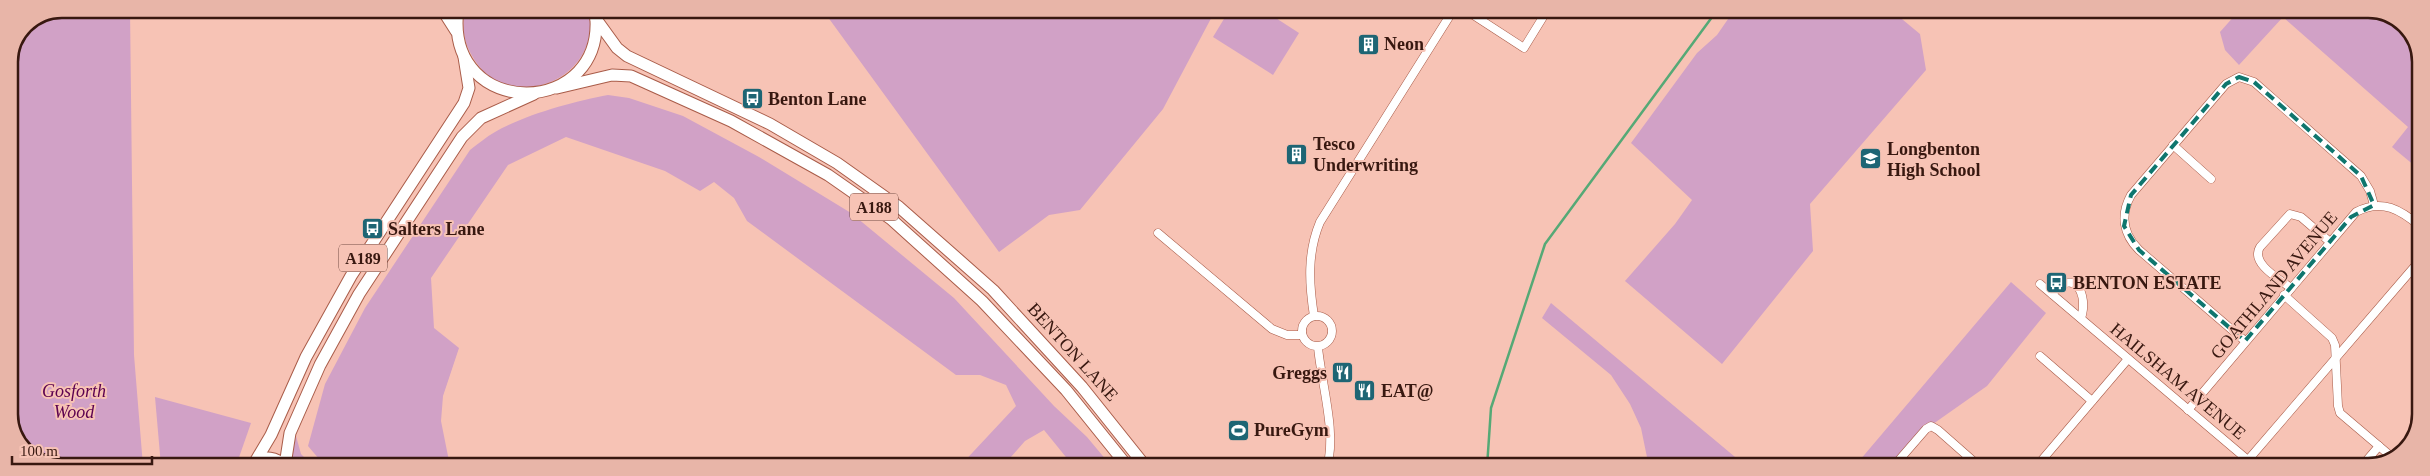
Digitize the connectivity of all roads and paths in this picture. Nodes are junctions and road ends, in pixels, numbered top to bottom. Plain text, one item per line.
1 (448, 18) edge
2 (458, 18) edge
3 (596, 18) edge
4 (598, 18) edge
5 (1448, 18) edge
6 (1478, 18) edge
7 (1542, 18) edge
8 (457, 33) junction
9 (464, 57) junction
10 (557, 88) junction
11 (534, 94) junction
12 (2173, 145) junction
13 (2211, 179) dead end
14 (2374, 205) junction
15 (2412, 220) edge
16 (1158, 233) dead end
17 (2330, 242) junction
18 (2412, 269) edge
19 (2040, 284) dead end
20 (2291, 288) junction
21 (2052, 294) junction
22 (2284, 295) junction
23 (1314, 316) junction
24 (2081, 318) junction
25 (1302, 335) junction
26 (2245, 341) junction
27 (1318, 347) junction
28 (2040, 356) dead end
29 (2335, 358) junction
30 (2128, 359) junction
31 (2092, 401) junction
32 (2188, 410) junction
33 (2379, 446) junction
34 (2388, 454) edge
35 (257, 458) edge
36 (286, 458) edge
37 (1121, 458) edge
38 (1139, 458) edge
39 (1328, 458) edge
40 (1901, 458) edge
41 (1970, 458) edge
42 (2044, 458) edge
43 (2246, 458) edge
44 (2250, 458) edge
45 (2369, 458) edge

1 - 8 main road, A189
2 - 8 main road, A189
3 - 10 main road, A189
4 - 38 main road, BENTON LANE / A188
5 - 23 street
6 - 7 street
8 - 9 main road, A189
9 - 11 main road, A189
9 - 35 main road, A189
10 - 11 main road, A189
10 - 37 main road, BENTON LANE / A188
11 - 36 main road, A189
12 - 13 street
12 - 14 street
12 - 26 street
14 - 15 street
14 - 17 street, GOATHLAND AVENUE
16 - 25 street
17 - 20 street, GOATHLAND AVENUE
17 - 20 street
18 - 29 street
19 - 21 street, HAILSHAM AVENUE
20 - 22 street, GOATHLAND AVENUE
21 - 24 street, HAILSHAM AVENUE
21 - 24 street
22 - 26 street, GOATHLAND AVENUE
22 - 29 street
23 - 25 street
23 - 27 street
24 - 30 street, HAILSHAM AVENUE
25 - 27 street
26 - 32 street, GOATHLAND AVENUE
27 - 39 street
28 - 31 street
29 - 33 street
29 - 44 street
30 - 31 street
30 - 32 street, HAILSHAM AVENUE
31 - 42 street
32 - 43 street, HAILSHAM AVENUE
33 - 34 street
33 - 45 street
40 - 41 street

